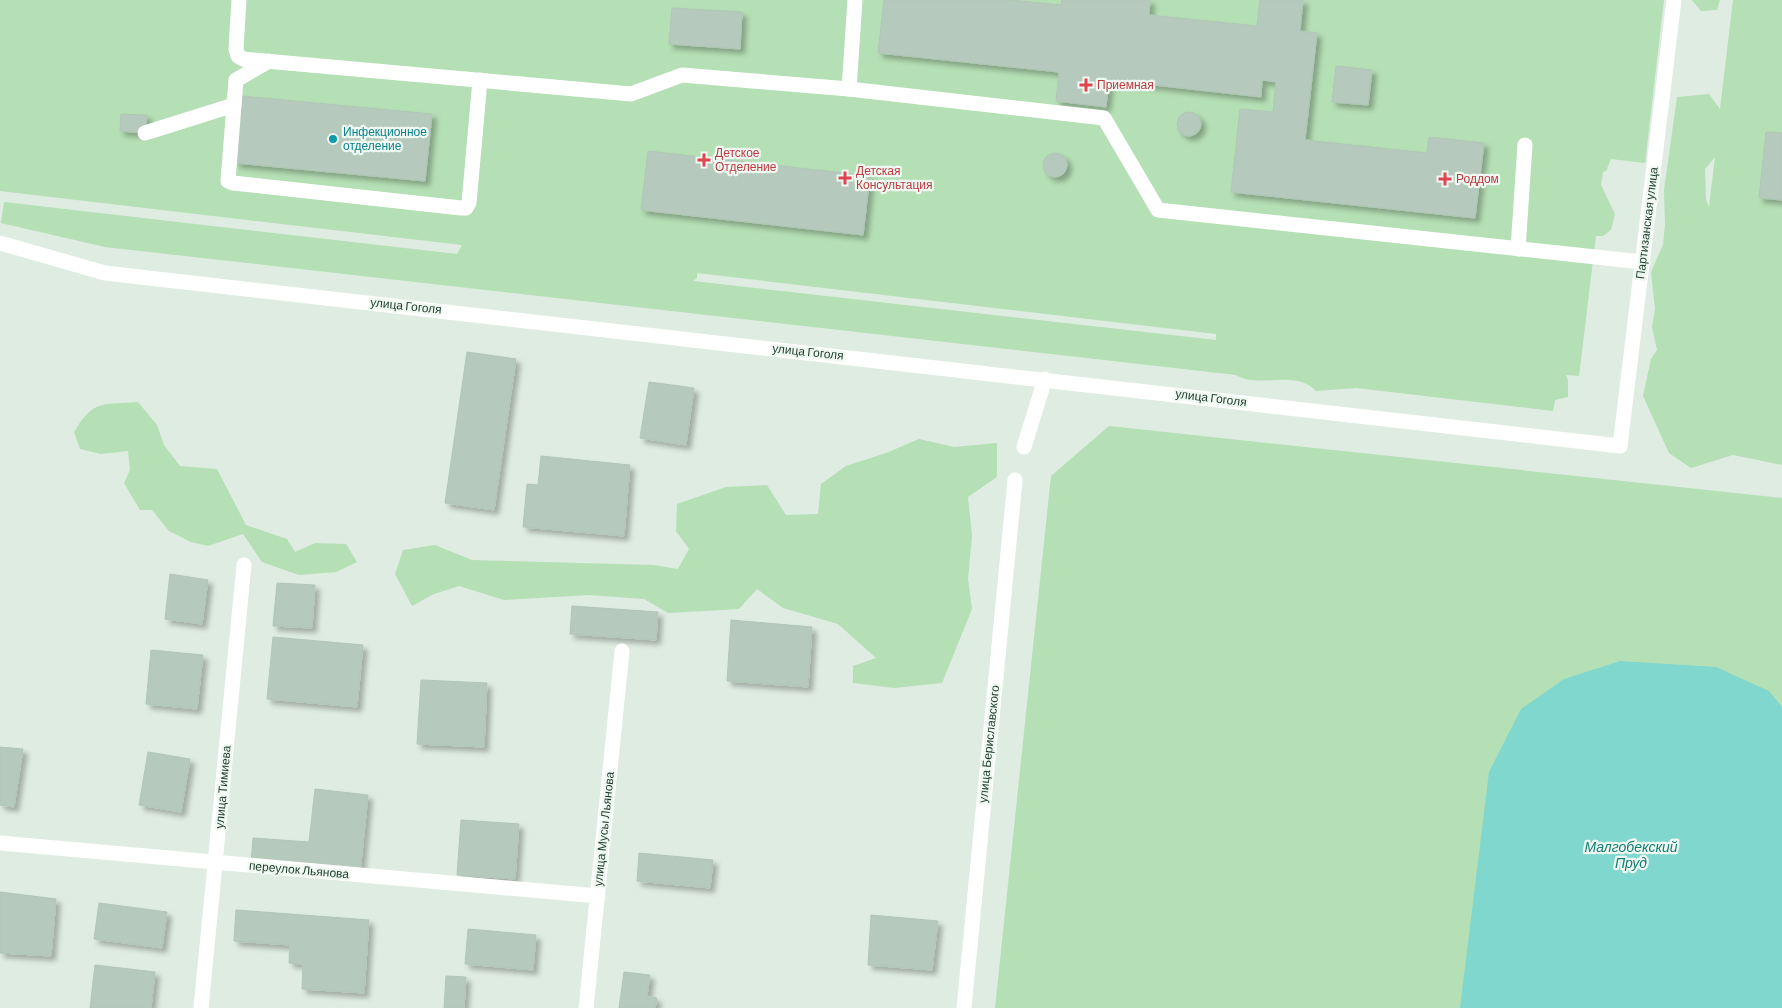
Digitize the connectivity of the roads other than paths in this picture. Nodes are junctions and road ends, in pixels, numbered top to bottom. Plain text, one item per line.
1 (239, 0) edge
2 (855, 0) edge
3 (1674, 0) edge
4 (269, 61) junction
5 (480, 80) junction
6 (849, 89) junction
7 (234, 105) junction
8 (145, 133) dead end
9 (1525, 145) dead end
10 (0, 243) edge
11 (1518, 249) junction
12 (1642, 262) junction
13 (1044, 379) junction
14 (1620, 446) joint
15 (1024, 447) dead end
16 (1014, 480) dead end
17 (244, 565) dead end
18 (622, 651) dead end
19 (0, 843) edge
20 (216, 862) junction
21 (598, 896) junction
22 (201, 1008) edge
23 (586, 1008) edge
24 (964, 1008) edge

1 - 4 street
2 - 6 street
3 - 12 street, Партизанская улица
4 - 5 street
4 - 7 street
5 - 6 street
5 - 7 street
6 - 11 street
7 - 8 street
9 - 11 street
10 - 13 street, улица Гоголя
11 - 12 street
12 - 14 street, Партизанская улица
13 - 14 street, улица Гоголя
13 - 15 street
16 - 24 street, улица Бериславского
17 - 20 street, улица Тимиева
18 - 21 street, улица Мусы Льянова
19 - 20 street, переулок Льянова
20 - 21 street, переулок Льянова
20 - 22 street, улица Тимиева
21 - 23 street, улица Мусы Льянова

